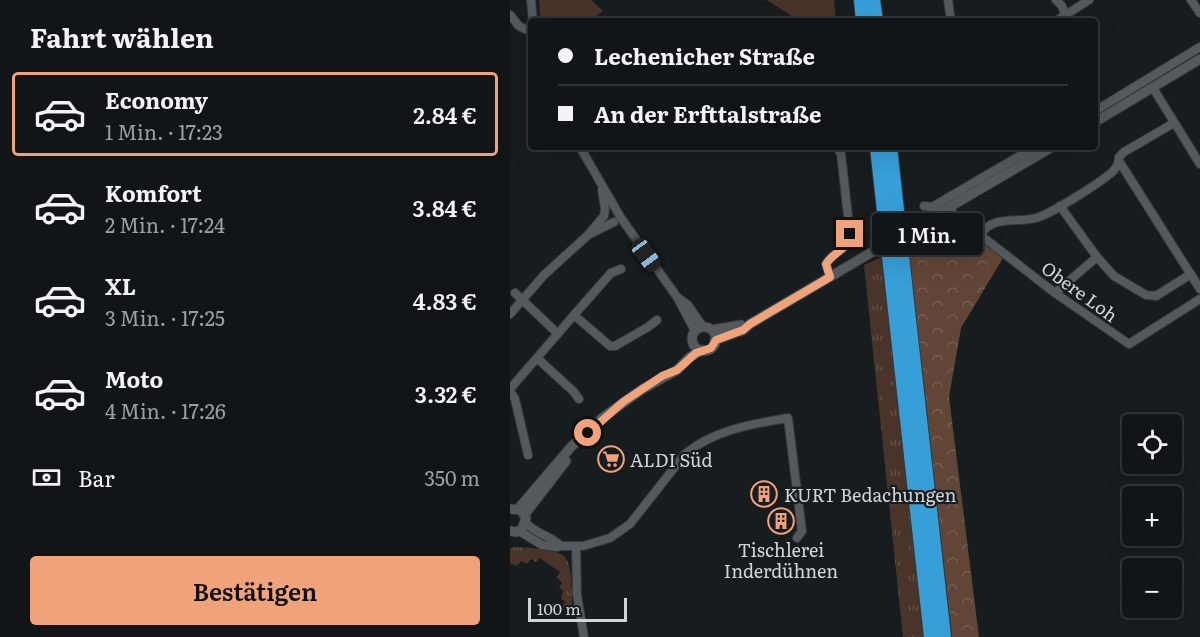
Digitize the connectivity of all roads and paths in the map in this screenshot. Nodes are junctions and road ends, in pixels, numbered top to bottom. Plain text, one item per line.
1 (531, 0) edge
2 (861, 0) edge
3 (873, 0) edge
4 (948, 0) edge
5 (1056, 0) edge
6 (1089, 0) edge
7 (1191, 0) edge
8 (1200, 13) edge
9 (510, 15) edge
10 (1065, 15) junction
11 (533, 18) edge
12 (863, 18) edge
13 (876, 18) edge
14 (951, 18) edge
15 (1060, 18) edge
16 (528, 30) edge
17 (1200, 47) edge
18 (1200, 59) edge
19 (1153, 88) junction
20 (1098, 109) edge
21 (1098, 120) edge
22 (1174, 123) junction
23 (582, 150) edge
24 (839, 150) edge
25 (877, 150) edge
26 (890, 150) edge
27 (1022, 150) edge
28 (1047, 150) edge
29 (1119, 161) junction
30 (1200, 164) edge
31 (600, 183) junction
32 (924, 206) dead end
33 (1060, 206) junction
34 (949, 208) junction
35 (614, 222) dead end
36 (981, 234) junction
37 (587, 236) junction
38 (1097, 257) junction
39 (621, 269) dead end
40 (1191, 274) junction
41 (830, 277) junction
42 (1200, 289) edge
43 (512, 291) edge
44 (1055, 293) junction
45 (1200, 299) edge
46 (521, 300) junction
47 (510, 314) edge
48 (574, 315) junction
49 (657, 320) dead end
50 (750, 324) junction
51 (557, 333) junction
52 (701, 333) junction
53 (716, 340) junction
54 (702, 350) junction
55 (537, 358) junction
56 (662, 376) junction
57 (510, 390) edge
58 (579, 399) dead end
59 (528, 455) dead end
60 (520, 514) edge
61 (513, 532) edge
62 (797, 538) dead end
63 (561, 546) junction
64 (576, 546) junction
65 (584, 637) edge
66 (932, 637) edge
67 (944, 637) edge

1 - 11 street
2 - 12 highway
3 - 13 highway
4 - 14 street
5 - 10 street
6 - 10 street
7 - 8 street
9 - 16 street
10 - 15 street
17 - 20 street
18 - 19 street
19 - 21 street
19 - 22 street
22 - 29 street
22 - 30 street
23 - 31 street
24 - 41 street
25 - 66 highway
26 - 67 highway
27 - 32 street
28 - 34 street
29 - 33 street
29 - 40 street
31 - 37 street
31 - 52 street
33 - 36 street
33 - 38 street
34 - 36 street, Obere Loh
34 - 41 street, bridge
35 - 37 street
36 - 44 street, Obere Loh
37 - 46 street
38 - 40 street
38 - 44 street
39 - 48 street
40 - 42 street
41 - 50 street
43 - 46 street
44 - 45 street, Obere Loh
46 - 47 street
46 - 51 street
48 - 49 street
48 - 51 street
50 - 52 street
50 - 53 street
51 - 55 street
52 - 53 street
52 - 54 street
52 - 56 street
53 - 54 street
54 - 56 street
55 - 57 street
55 - 58 street
56 - 60 street
57 - 59 street
60 - 61 street
60 - 63 street
61 - 63 street
62 - 64 street
63 - 64 street
64 - 65 street

